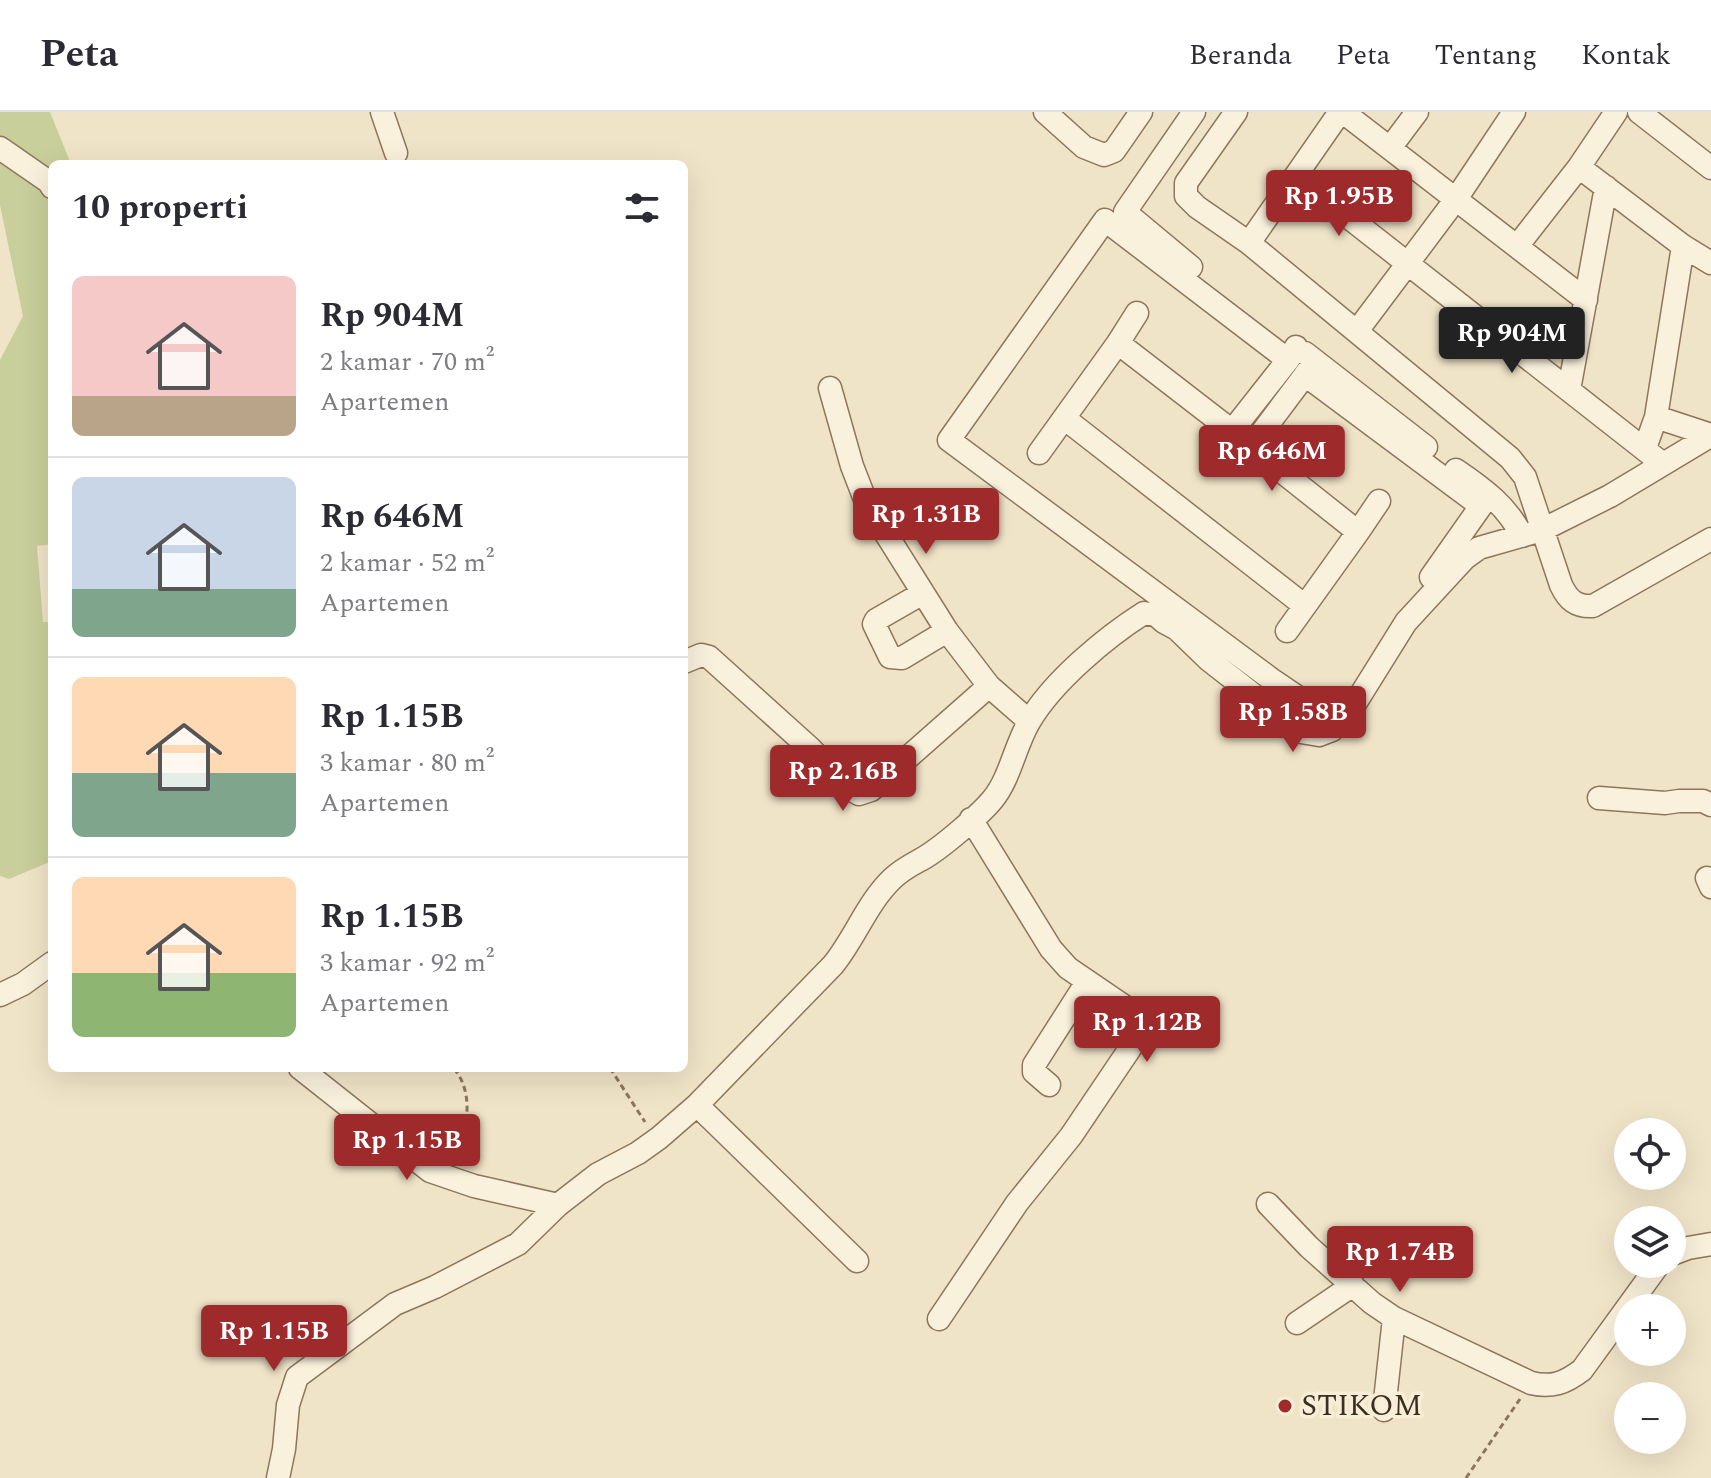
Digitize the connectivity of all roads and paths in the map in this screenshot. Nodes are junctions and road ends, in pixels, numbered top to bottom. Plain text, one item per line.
1 (382, 112) edge
2 (1045, 112) edge
3 (1141, 112) edge
4 (1194, 112) edge
5 (1236, 112) edge
6 (1342, 112) edge
7 (1417, 112) edge
8 (1616, 112) edge
9 (1639, 112) edge
10 (1512, 113) edge
11 (0, 148) edge
12 (1390, 148) junction
13 (396, 153) dead end
14 (1579, 167) junction
15 (1711, 168) edge
16 (1296, 176) junction
17 (48, 181) edge
18 (1606, 187) junction
19 (1456, 199) junction
20 (1249, 243) junction
21 (1518, 245) junction
22 (1683, 246) junction
23 (1711, 263) edge
24 (1409, 264) junction
25 (1586, 300) junction
26 (1137, 313) dead end
27 (1357, 331) junction
28 (1118, 343) junction
29 (1287, 360) junction
30 (1305, 375) junction
31 (830, 388) dead end
32 (1569, 390) junction
33 (1656, 417) junction
34 (1064, 418) junction
35 (1232, 431) junction
36 (1710, 436) edge
37 (1251, 447) junction
38 (1645, 448) junction
39 (1039, 453) dead end
40 (1663, 464) junction
41 (1379, 501) dead end
42 (1358, 532) junction
43 (1532, 533) junction
44 (1711, 539) edge
45 (923, 593) junction
46 (1305, 606) junction
47 (947, 631) junction
48 (1287, 631) dead end
49 (688, 660) edge
50 (989, 686) junction
51 (1029, 721) junction
52 (1599, 798) dead end
53 (1711, 805) edge
54 (971, 819) junction
55 (48, 966) edge
56 (1087, 982) junction
57 (0, 995) edge
58 (305, 1072) edge
59 (458, 1072) edge
60 (613, 1072) edge
61 (1049, 1085) dead end
62 (697, 1105) junction
63 (659, 1138) junction
64 (447, 1178) junction
65 (1268, 1204) dead end
66 (558, 1205) junction
67 (1711, 1244) edge
68 (1686, 1249) edge
69 (857, 1261) dead end
70 (1649, 1278) edge
71 (1353, 1285) junction
72 (1394, 1318) junction
73 (939, 1319) dead end
74 (1297, 1323) dead end
75 (1531, 1383) junction
76 (1384, 1410) dead end
77 (278, 1478) edge
78 (1466, 1478) edge

1 - 13 street
2 - 3 street
4 - 29 street
5 - 20 street
6 - 12 street
6 - 16 street
7 - 12 street
8 - 14 street
9 - 15 street
10 - 19 street
11 - 17 street
12 - 19 street
14 - 18 street
14 - 21 street
16 - 20 street
16 - 24 street
18 - 22 street
18 - 25 street
19 - 21 street
19 - 24 street
20 - 27 street
21 - 25 street
22 - 23 street
22 - 33 street
24 - 27 street
24 - 32 street
25 - 32 street
26 - 28 street
27 - 43 street
28 - 34 street
28 - 35 street
29 - 30 street
29 - 30 street
29 - 30 street
29 - 35 street
30 - 37 street
30 - 43 street
31 - 45 street
32 - 38 street
33 - 36 street
33 - 38 street
34 - 39 street
34 - 46 street
35 - 37 street
36 - 40 street
37 - 42 street
38 - 40 street
40 - 43 street
41 - 42 street
42 - 46 street
43 - 44 street
43 - 51 street
45 - 47 street
45 - 47 street
46 - 48 street
47 - 50 street
49 - 50 street
50 - 51 street
51 - 54 street
52 - 53 street
54 - 56 street
54 - 62 street
55 - 57 street
56 - 61 street
56 - 73 street
58 - 64 street
59 - 64 path
60 - 63 path
62 - 63 street
62 - 69 street
63 - 66 street
64 - 66 street
65 - 71 street
66 - 77 street
67 - 68 street
70 - 75 street
71 - 72 street
71 - 74 street
72 - 75 street
72 - 76 street
75 - 78 path

